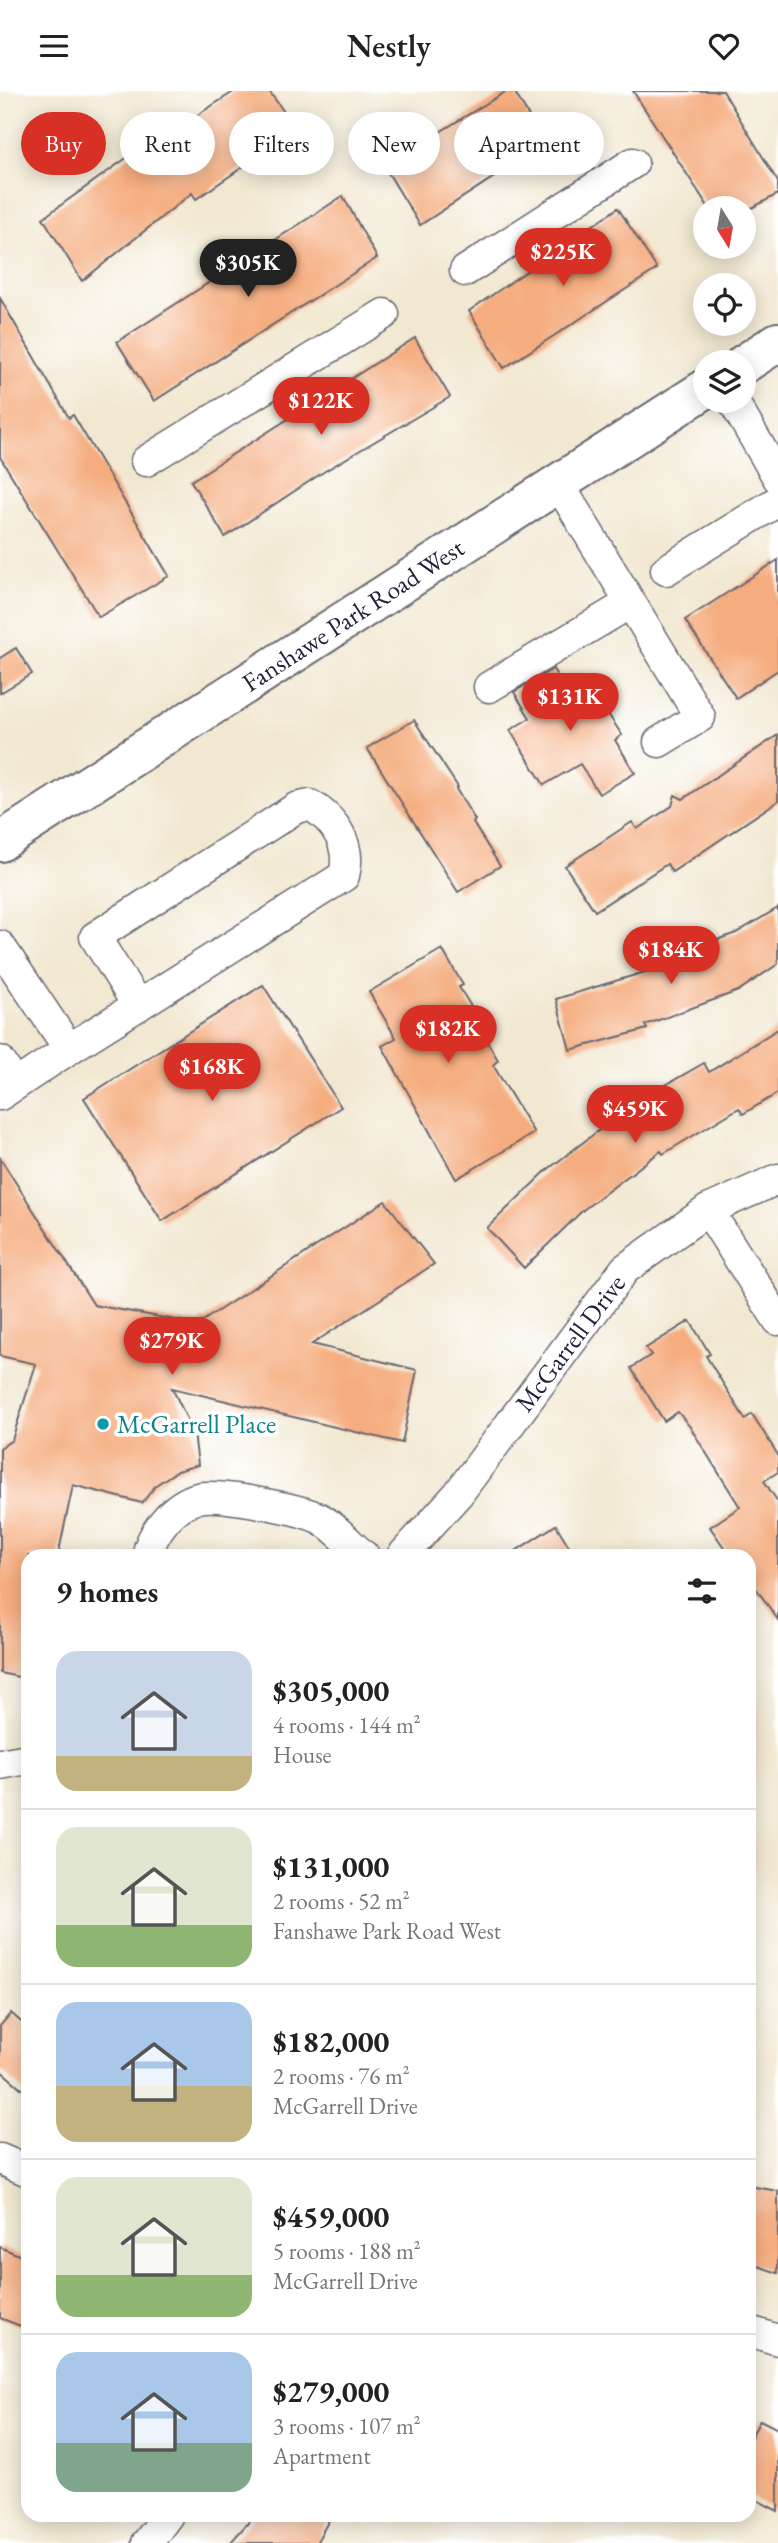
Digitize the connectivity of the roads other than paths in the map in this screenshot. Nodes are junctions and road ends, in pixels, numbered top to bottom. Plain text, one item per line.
1 (633, 163) dead end
2 (465, 271) dead end
3 (384, 314) dead end
4 (778, 342) edge
5 (756, 356) edge
6 (693, 397) edge
7 (740, 413) edge
8 (146, 461) dead end
9 (778, 478) edge
10 (558, 483) junction
11 (778, 501) edge
12 (666, 570) dead end
13 (630, 603) junction
14 (489, 687) dead end
15 (659, 742) dead end
16 (0, 842) edge
17 (0, 946) edge
18 (138, 1006) junction
19 (69, 1049) junction
20 (5, 1081) edge
21 (778, 1179) edge
22 (708, 1210) junction
23 (778, 1320) edge
24 (149, 1549) edge
25 (357, 1549) edge
26 (408, 1549) edge
27 (21, 1760) edge
28 (0, 1764) edge
29 (0, 2159) edge
30 (21, 2168) edge
31 (756, 2333) edge
32 (778, 2340) edge
33 (163, 2522) edge
34 (147, 2543) edge

1 - 2 street
3 - 8 street
4 - 5 main road
6 - 10 main road, Fanshawe Park Road West
7 - 9 street
10 - 13 street
10 - 16 main road, Fanshawe Park Road West
11 - 12 street
13 - 14 street
13 - 15 street
17 - 19 street
18 - 18 street
18 - 19 street
19 - 20 street
21 - 22 street, McGarrell Drive
22 - 23 street
22 - 26 street, McGarrell Drive
24 - 25 street
27 - 28 street
29 - 30 street
31 - 32 street
33 - 34 street

